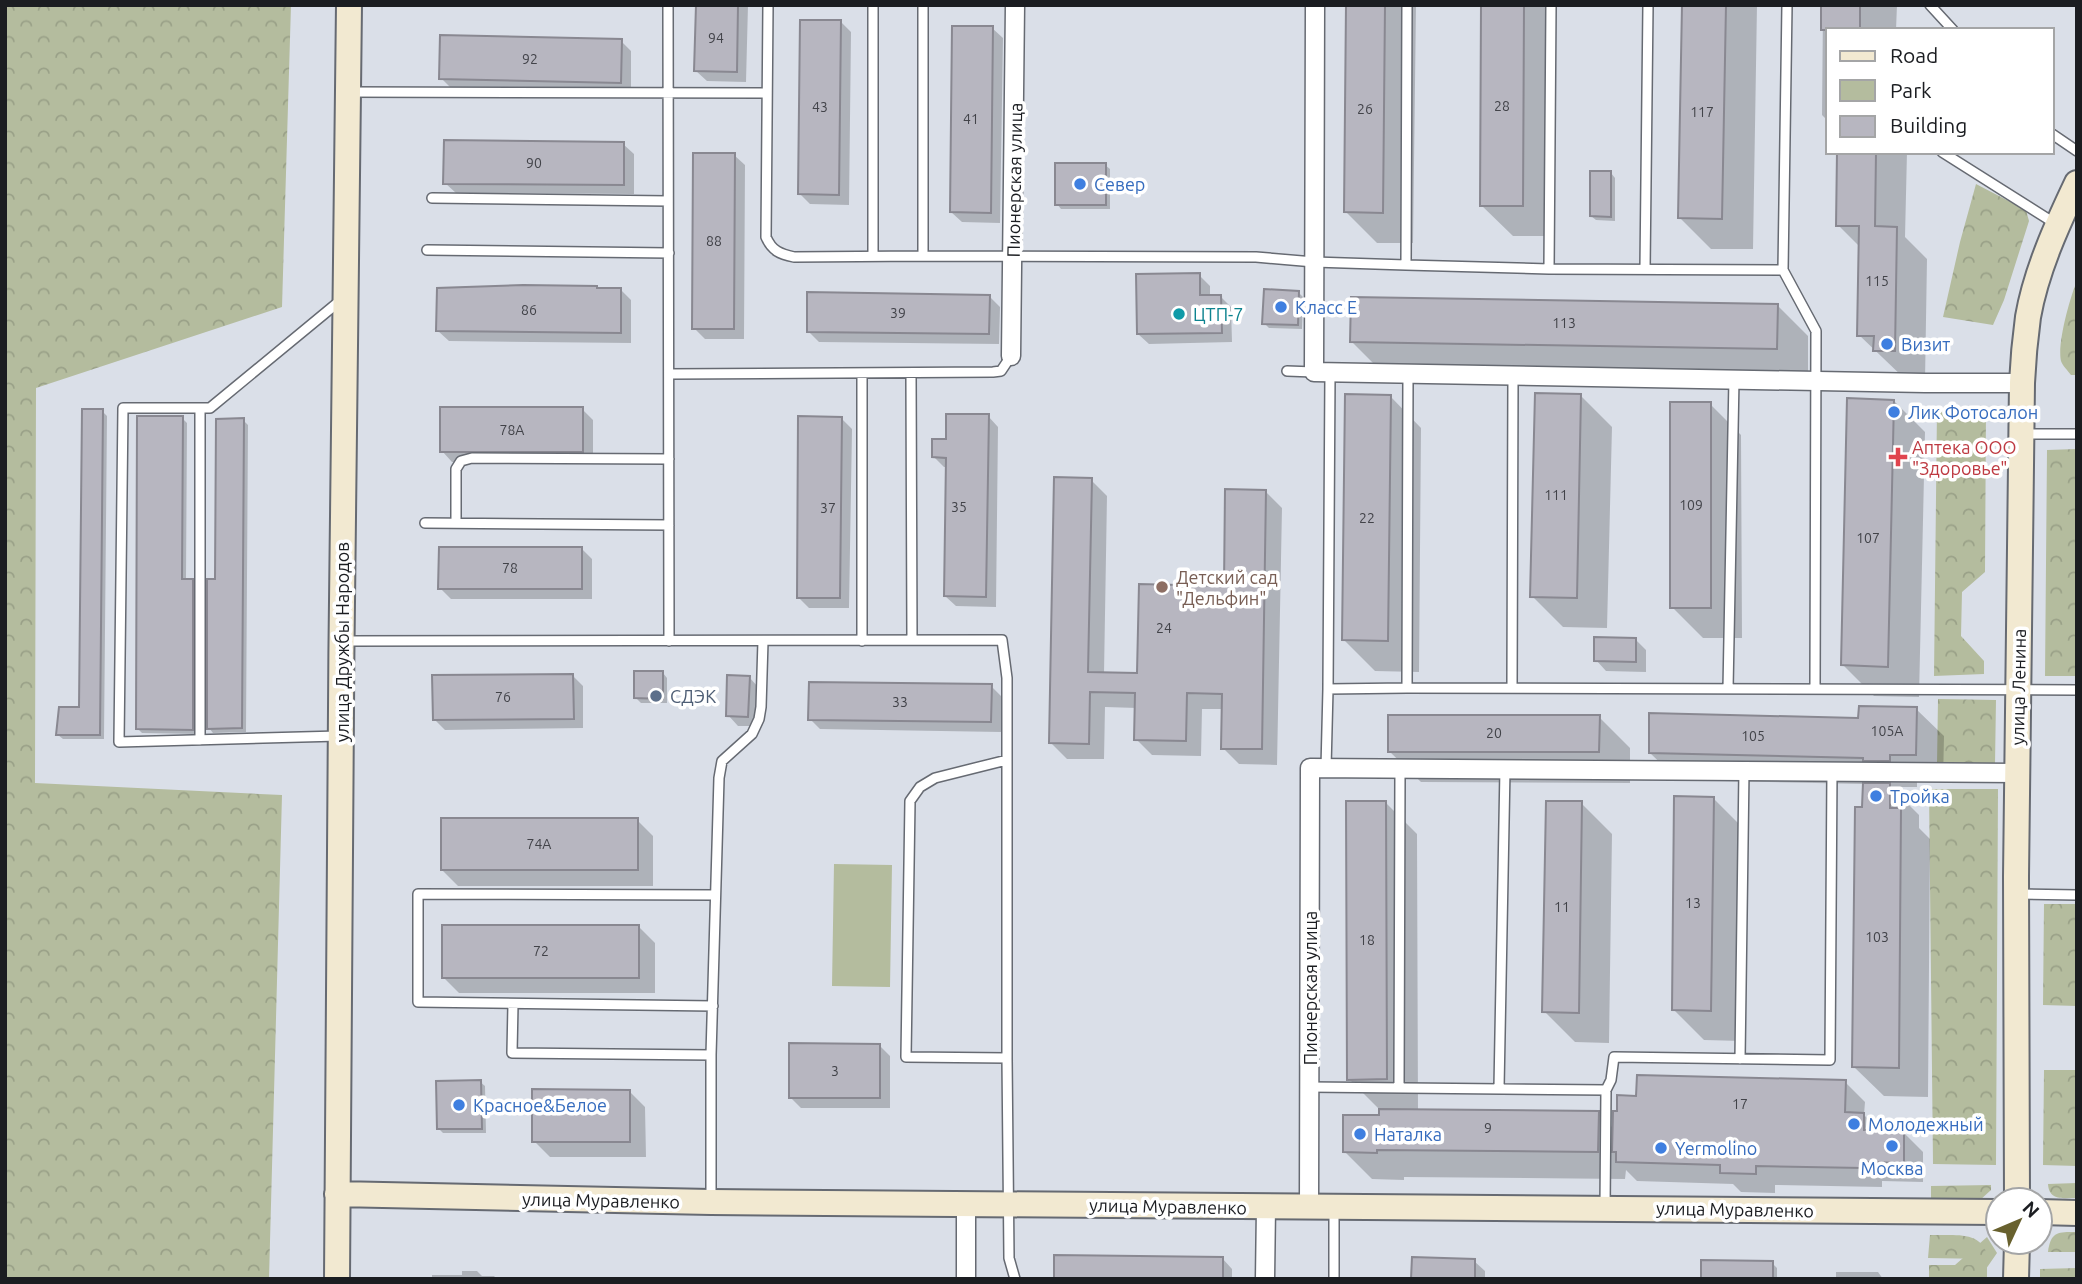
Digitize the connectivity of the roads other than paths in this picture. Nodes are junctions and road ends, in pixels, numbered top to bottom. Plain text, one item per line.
1 (349, 5) edge
2 (668, 5) edge
3 (768, 5) edge
4 (873, 5) edge
5 (923, 5) edge
6 (1016, 5) edge
7 (1315, 5) edge
8 (1408, 5) edge
9 (1551, 5) edge
10 (1648, 5) edge
11 (1787, 5) edge
12 (1930, 5) edge
13 (1951, 28) edge
14 (348, 92) junction
15 (668, 93) junction
16 (766, 93) junction
17 (2054, 135) edge
18 (2077, 151) edge
19 (1944, 154) edge
20 (2077, 183) edge
21 (432, 198) dead end
22 (668, 201) junction
23 (2058, 225) junction
24 (427, 250) dead end
25 (669, 253) junction
26 (873, 256) junction
27 (923, 256) junction
28 (1013, 256) junction
29 (1314, 262) junction
30 (1406, 265) junction
31 (1549, 269) junction
32 (1645, 269) junction
33 (1783, 270) junction
34 (345, 296) junction
35 (1012, 356) joint
36 (1287, 372) dead end
37 (1322, 372) junction
38 (862, 373) junction
39 (911, 373) junction
40 (1408, 373) junction
41 (669, 374) junction
42 (1513, 375) junction
43 (1734, 379) junction
44 (1816, 381) junction
45 (2022, 383) junction
46 (200, 408) junction
47 (2021, 434) junction
48 (2077, 434) edge
49 (669, 459) junction
50 (425, 523) dead end
51 (456, 523) junction
52 (669, 525) junction
53 (912, 640) junction
54 (341, 641) junction
55 (669, 641) junction
56 (763, 641) junction
57 (862, 641) junction
58 (1407, 688) junction
59 (1512, 688) junction
60 (1328, 689) junction
61 (1728, 689) junction
62 (1815, 689) junction
63 (2017, 690) junction
64 (2077, 691) edge
65 (341, 736) junction
66 (200, 740) junction
67 (1007, 760) junction
68 (1345, 769) junction
69 (1400, 769) junction
70 (1504, 769) junction
71 (1744, 770) junction
72 (1832, 770) junction
73 (2017, 773) junction
74 (2017, 894) junction
75 (715, 895) junction
76 (2077, 895) edge
77 (513, 1004) junction
78 (713, 1006) junction
79 (711, 1055) junction
80 (1007, 1058) junction
81 (1740, 1059) junction
82 (1310, 1087) junction
83 (1399, 1088) junction
84 (1499, 1088) junction
85 (1606, 1090) junction
86 (2017, 1186) edge
87 (337, 1194) junction
88 (711, 1202) junction
89 (966, 1203) junction
90 (1007, 1204) junction
91 (1266, 1207) junction
92 (1309, 1208) junction
93 (1334, 1208) junction
94 (1605, 1208) junction
95 (1984, 1212) edge
96 (2054, 1212) edge
97 (2077, 1213) edge
98 (2017, 1256) edge
99 (337, 1279) edge
100 (966, 1279) edge
101 (1015, 1279) edge
102 (1265, 1279) edge
103 (1334, 1279) edge
104 (2016, 1279) edge

1 - 14 street, улица Дружбы Народов
2 - 15 lane
3 - 16 lane
4 - 26 lane
5 - 27 lane
6 - 28 street, Пионерская улица
7 - 29 street
8 - 30 lane
9 - 31 lane
10 - 32 lane
11 - 33 lane
12 - 13 lane
14 - 15 lane
14 - 34 street, улица Дружбы Народов
15 - 16 lane
15 - 22 lane
16 - 26 lane
17 - 18 lane
19 - 23 lane
20 - 23 street, улица Ленина
21 - 22 lane
22 - 25 lane
23 - 45 street, улица Ленина
24 - 25 lane
25 - 41 lane
26 - 27 lane
27 - 28 lane
28 - 29 lane
28 - 35 street, Пионерская улица
29 - 30 lane
29 - 37 street
30 - 31 lane
31 - 32 lane
32 - 33 lane
33 - 44 lane
34 - 46 lane
34 - 54 street, улица Дружбы Народов
35 - 39 lane
36 - 37 lane
37 - 40 street
37 - 60 lane
38 - 39 lane
38 - 41 lane
38 - 57 lane
39 - 53 lane
40 - 42 street
40 - 58 lane
41 - 49 lane
42 - 43 street
42 - 59 lane
43 - 44 street
43 - 61 lane
44 - 45 street
44 - 62 lane
45 - 47 street, улица Ленина
46 - 66 lane
46 - 66 lane
47 - 48 lane
47 - 63 street, улица Ленина
49 - 51 lane
49 - 52 lane
50 - 51 lane
51 - 52 lane
52 - 55 lane
53 - 57 lane
53 - 67 lane
54 - 55 lane
54 - 65 street, улица Дружбы Народов
55 - 56 lane
56 - 57 lane
56 - 75 lane
58 - 59 lane
58 - 60 lane
59 - 61 lane
60 - 68 lane
61 - 62 lane
62 - 63 lane
63 - 64 lane
63 - 73 street, улица Ленина
65 - 66 lane
65 - 87 street, улица Дружбы Народов
67 - 80 lane
67 - 80 lane
68 - 69 street
68 - 82 street, Пионерская улица
69 - 70 street
69 - 83 lane
70 - 71 street
70 - 84 lane
71 - 72 street
71 - 81 lane
72 - 73 street
72 - 81 lane
73 - 74 street, улица Ленина
74 - 76 lane
74 - 86 street, улица Ленина
75 - 77 lane
75 - 78 lane
77 - 78 lane
77 - 79 lane
78 - 79 lane
79 - 88 lane
80 - 90 lane
81 - 85 lane
82 - 83 lane
82 - 92 street, Пионерская улица
83 - 84 lane
84 - 85 lane
85 - 94 lane
87 - 88 street, улица Муравленко
87 - 99 street, улица Дружбы Народов
88 - 89 street, улица Муравленко
89 - 90 street, улица Муравленко
89 - 100 street
90 - 91 street, улица Муравленко
90 - 101 lane
91 - 92 street, улица Муравленко
91 - 102 street
92 - 93 street, улица Муравленко
93 - 94 street, улица Муравленко
93 - 103 lane
94 - 95 street, улица Муравленко
96 - 97 street
98 - 104 street

